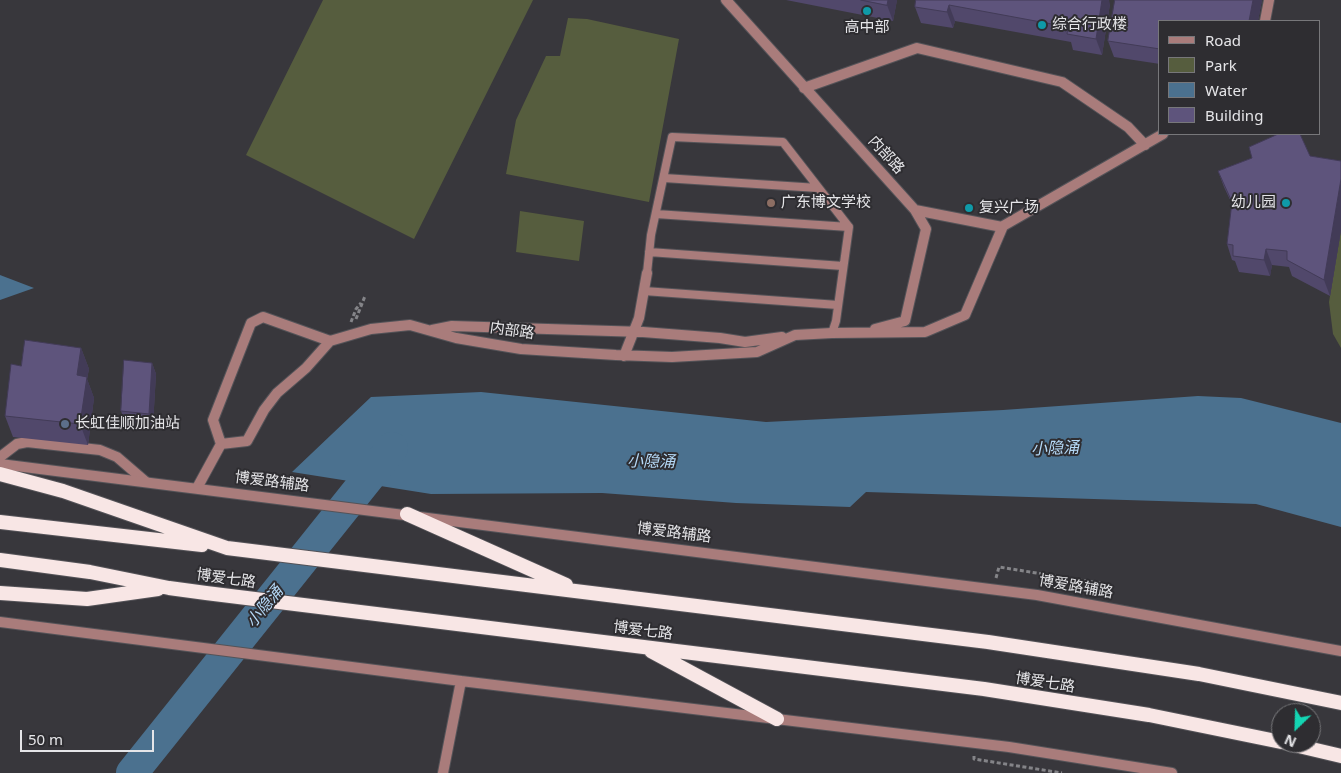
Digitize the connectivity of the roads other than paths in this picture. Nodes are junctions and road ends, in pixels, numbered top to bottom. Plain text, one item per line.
1 (726, 0) edge
2 (1269, 0) edge
3 (1265, 20) edge
4 (804, 88) junction
5 (1162, 135) edge
6 (1145, 144) junction
7 (664, 178) junction
8 (818, 188) junction
9 (915, 210) junction
10 (656, 214) junction
11 (849, 227) junction
12 (1002, 227) junction
13 (649, 252) junction
14 (844, 266) junction
15 (647, 273) joint
16 (644, 291) junction
17 (838, 305) junction
18 (432, 330) junction
19 (634, 331) junction
20 (832, 333) junction
21 (860, 333) junction
22 (795, 335) junction
23 (330, 341) junction
24 (624, 356) junction
25 (221, 444) junction
26 (0, 457) edge
27 (0, 464) edge
28 (0, 474) edge
29 (146, 482) junction
30 (197, 488) junction
31 (408, 514) junction
32 (0, 522) edge
33 (227, 548) junction
34 (0, 560) edge
35 (169, 588) junction
36 (581, 591) junction
37 (0, 593) edge
38 (0, 622) edge
39 (644, 648) junction
40 (1341, 651) edge
41 (461, 681) junction
42 (1341, 703) edge
43 (777, 719) junction
44 (1271, 740) edge
45 (1321, 751) edge
46 (1341, 756) edge
47 (443, 773) edge
48 (1172, 773) edge

1 - 4 street, 内部路
2 - 3 street
4 - 6 street
4 - 9 street, 内部路
5 - 6 street
6 - 12 street
7 - 8 lane
7 - 8 lane
7 - 10 lane
8 - 11 lane
9 - 12 street
9 - 21 street, 内部路
10 - 11 lane
10 - 13 lane
11 - 14 lane
12 - 21 street, 内部路
13 - 14 lane
13 - 15 lane
14 - 17 lane
15 - 16 street
16 - 17 lane
16 - 19 street
17 - 20 lane
18 - 19 street, 内部路
18 - 23 street, 内部路
18 - 24 street, 内部路
19 - 22 street, 内部路
19 - 24 street
20 - 21 street, 内部路
20 - 22 street, 内部路
22 - 24 street, 内部路
23 - 25 street
23 - 25 street
25 - 30 street
26 - 29 street
27 - 29 street, 博爱路辅路
28 - 33 highway
29 - 30 street, 博爱路辅路
30 - 31 street, 博爱路辅路
31 - 36 highway
31 - 40 street, 博爱路辅路
32 - 33 highway, 博爱七路
33 - 36 highway
34 - 35 highway, 博爱七路
35 - 37 highway
35 - 39 highway, 博爱七路
36 - 42 highway
38 - 41 street
39 - 43 highway
39 - 44 highway, 博爱七路
41 - 43 street
41 - 47 street
43 - 48 street
45 - 46 highway

